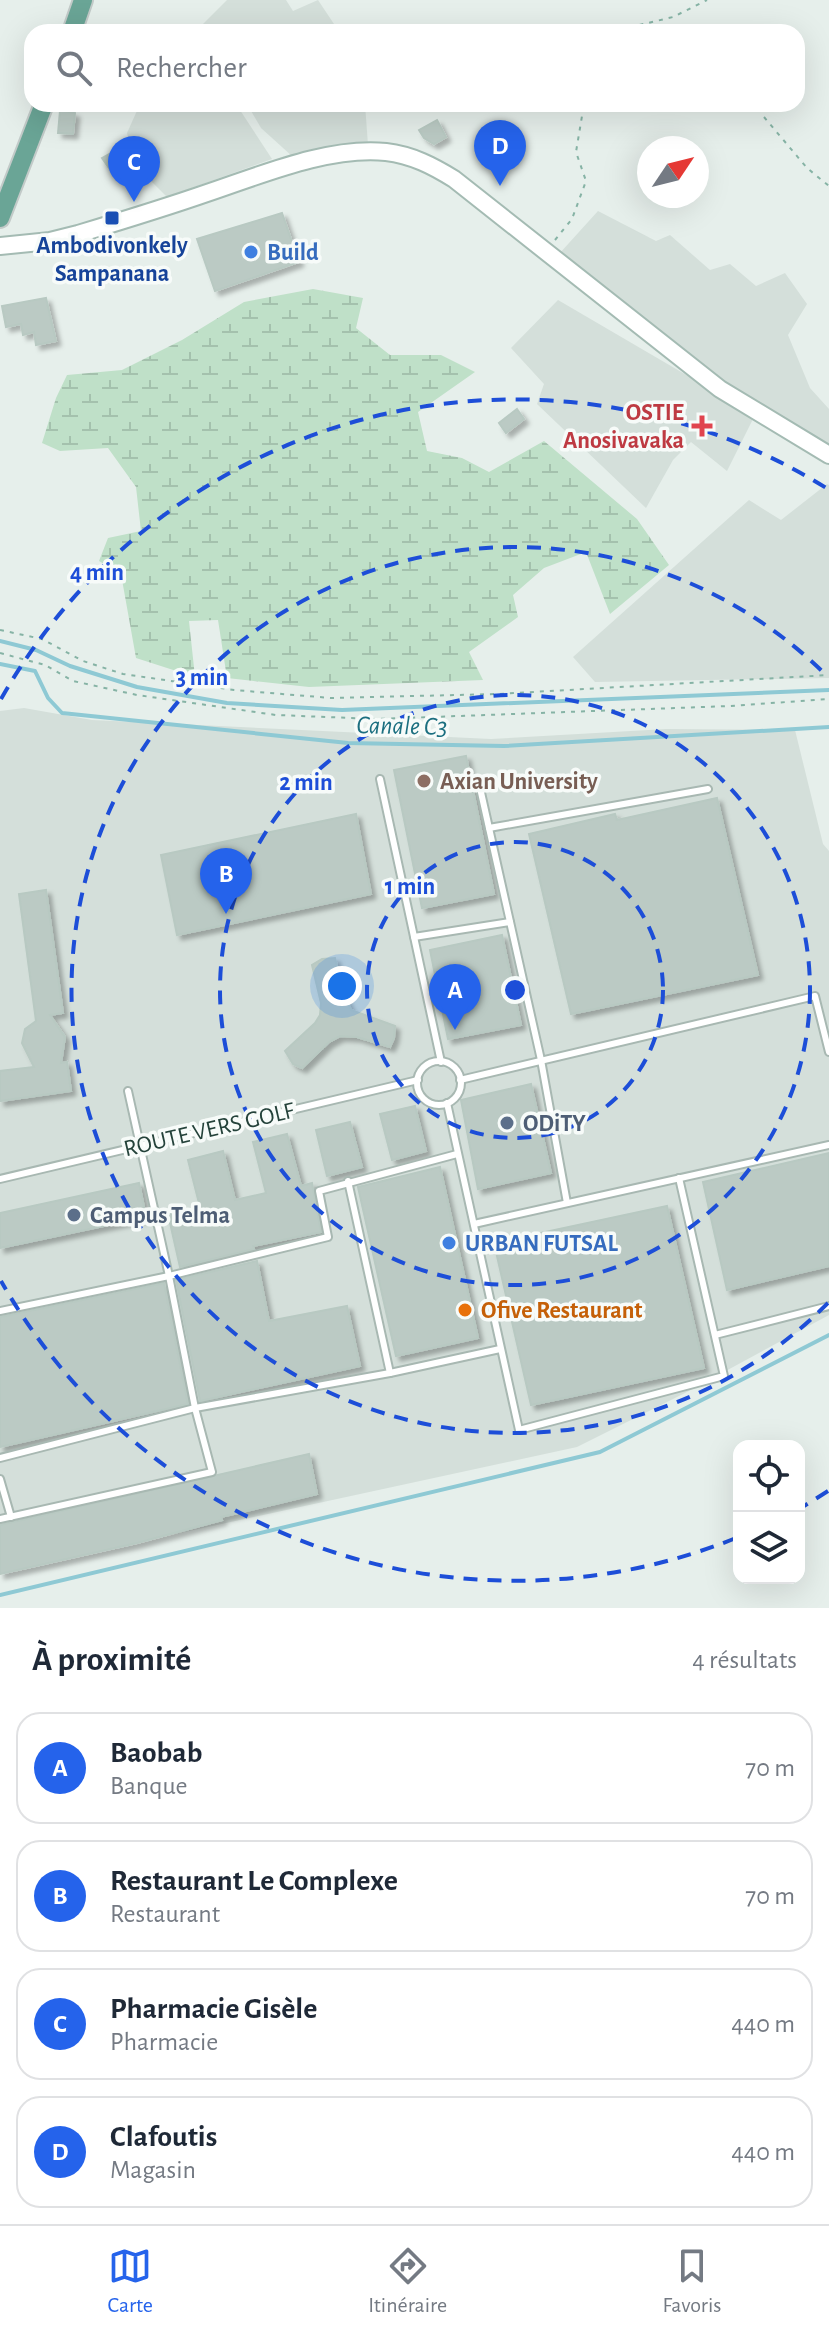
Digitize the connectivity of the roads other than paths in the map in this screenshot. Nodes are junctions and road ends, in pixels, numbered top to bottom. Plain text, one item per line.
1 (83, 0) edge
2 (75, 24) edge
3 (41, 112) edge
4 (0, 218) edge
5 (0, 246) edge
6 (829, 455) edge
7 (380, 779) dead end
8 (478, 779) dead end
9 (708, 789) dead end
10 (489, 828) junction
11 (510, 922) junction
12 (414, 937) junction
13 (829, 1052) edge
14 (541, 1060) junction
15 (441, 1062) junction
16 (418, 1080) junction
17 (460, 1080) junction
18 (128, 1091) dead end
19 (447, 1103) junction
20 (139, 1145) junction
21 (829, 1145) edge
22 (457, 1154) junction
23 (679, 1178) junction
24 (0, 1179) edge
25 (348, 1181) junction
26 (567, 1203) junction
27 (474, 1224) junction
28 (169, 1276) junction
29 (829, 1306) edge
30 (0, 1311) edge
31 (715, 1335) junction
32 (500, 1349) junction
33 (390, 1373) junction
34 (195, 1408) junction
35 (0, 1458) edge
36 (0, 1479) edge
37 (11, 1517) junction
38 (0, 1519) edge

1 - 2 main road
3 - 4 main road
5 - 6 main road
7 - 12 lane
8 - 10 lane
9 - 10 lane
10 - 11 lane
11 - 12 lane
11 - 14 lane
12 - 15 lane
13 - 14 lane
14 - 17 lane
14 - 26 lane
15 - 16 lane
15 - 17 lane
16 - 19 lane
16 - 20 lane, ROUTE VERS GOLF
17 - 19 lane
18 - 20 lane
19 - 22 lane
20 - 24 lane, ROUTE VERS GOLF
20 - 28 lane
21 - 23 lane
22 - 25 lane
22 - 27 lane
23 - 26 lane
23 - 31 lane
25 - 28 lane
25 - 33 lane
26 - 27 lane
27 - 32 lane
28 - 30 lane
28 - 34 lane
29 - 31 lane
31 - 32 lane
32 - 33 lane
33 - 34 lane
34 - 35 lane
34 - 37 lane
36 - 37 lane
37 - 38 lane

